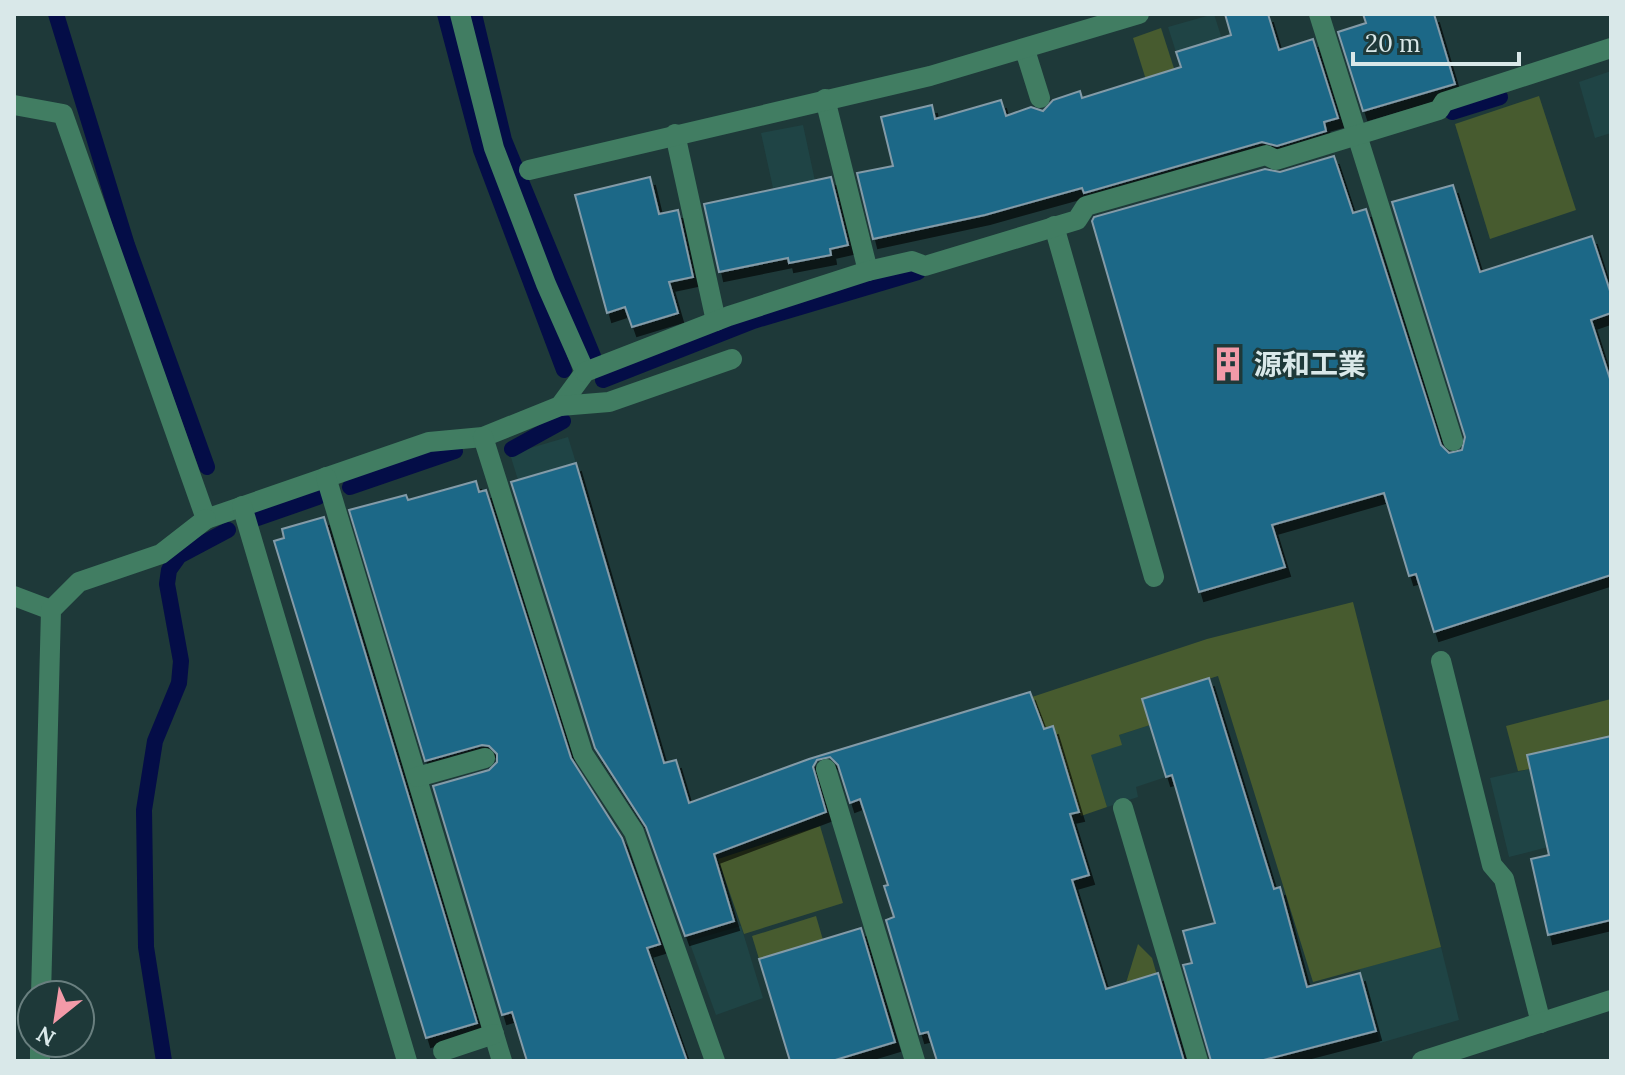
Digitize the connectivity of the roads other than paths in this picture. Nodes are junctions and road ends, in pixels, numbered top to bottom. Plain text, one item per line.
1 (460, 14) edge
2 (1139, 14) edge
3 (1319, 14) edge
4 (1611, 48) edge
5 (1025, 50) junction
6 (1040, 98) dead end
7 (825, 99) junction
8 (14, 105) edge
9 (675, 134) junction
10 (1356, 136) junction
11 (529, 170) dead end
12 (1054, 226) junction
13 (868, 271) junction
14 (716, 321) junction
15 (732, 359) dead end
16 (585, 372) junction
17 (560, 406) junction
18 (483, 437) junction
19 (1453, 441) dead end
20 (326, 477) junction
21 (242, 506) junction
22 (206, 519) junction
23 (1154, 577) dead end
24 (14, 596) edge
25 (51, 610) junction
26 (1441, 661) dead end
27 (485, 758) dead end
28 (826, 769) dead end
29 (417, 777) junction
30 (1123, 808) dead end
31 (41, 979) edge
32 (1611, 1000) edge
33 (1541, 1023) junction
34 (494, 1034) junction
35 (443, 1051) dead end
36 (1485, 1052) edge
37 (407, 1061) edge
38 (502, 1061) edge
39 (715, 1061) edge
40 (915, 1061) edge
41 (1198, 1061) edge
42 (1422, 1061) edge

1 - 16 street
2 - 5 street
3 - 10 street
4 - 10 street
5 - 6 street
5 - 7 street
7 - 9 street
7 - 13 street
8 - 22 street
9 - 11 street
9 - 14 street
10 - 12 street
10 - 19 street
12 - 13 street
12 - 23 street
13 - 14 street
14 - 16 street
15 - 17 street
16 - 17 street
17 - 18 street
18 - 20 street
18 - 39 street
20 - 21 street
20 - 29 street
21 - 22 street
21 - 37 street
22 - 25 street
24 - 25 street
25 - 31 street
26 - 33 street
27 - 29 street
28 - 40 street
29 - 34 street
30 - 41 street
32 - 33 street
33 - 36 street
34 - 35 street
34 - 38 street
36 - 42 street

